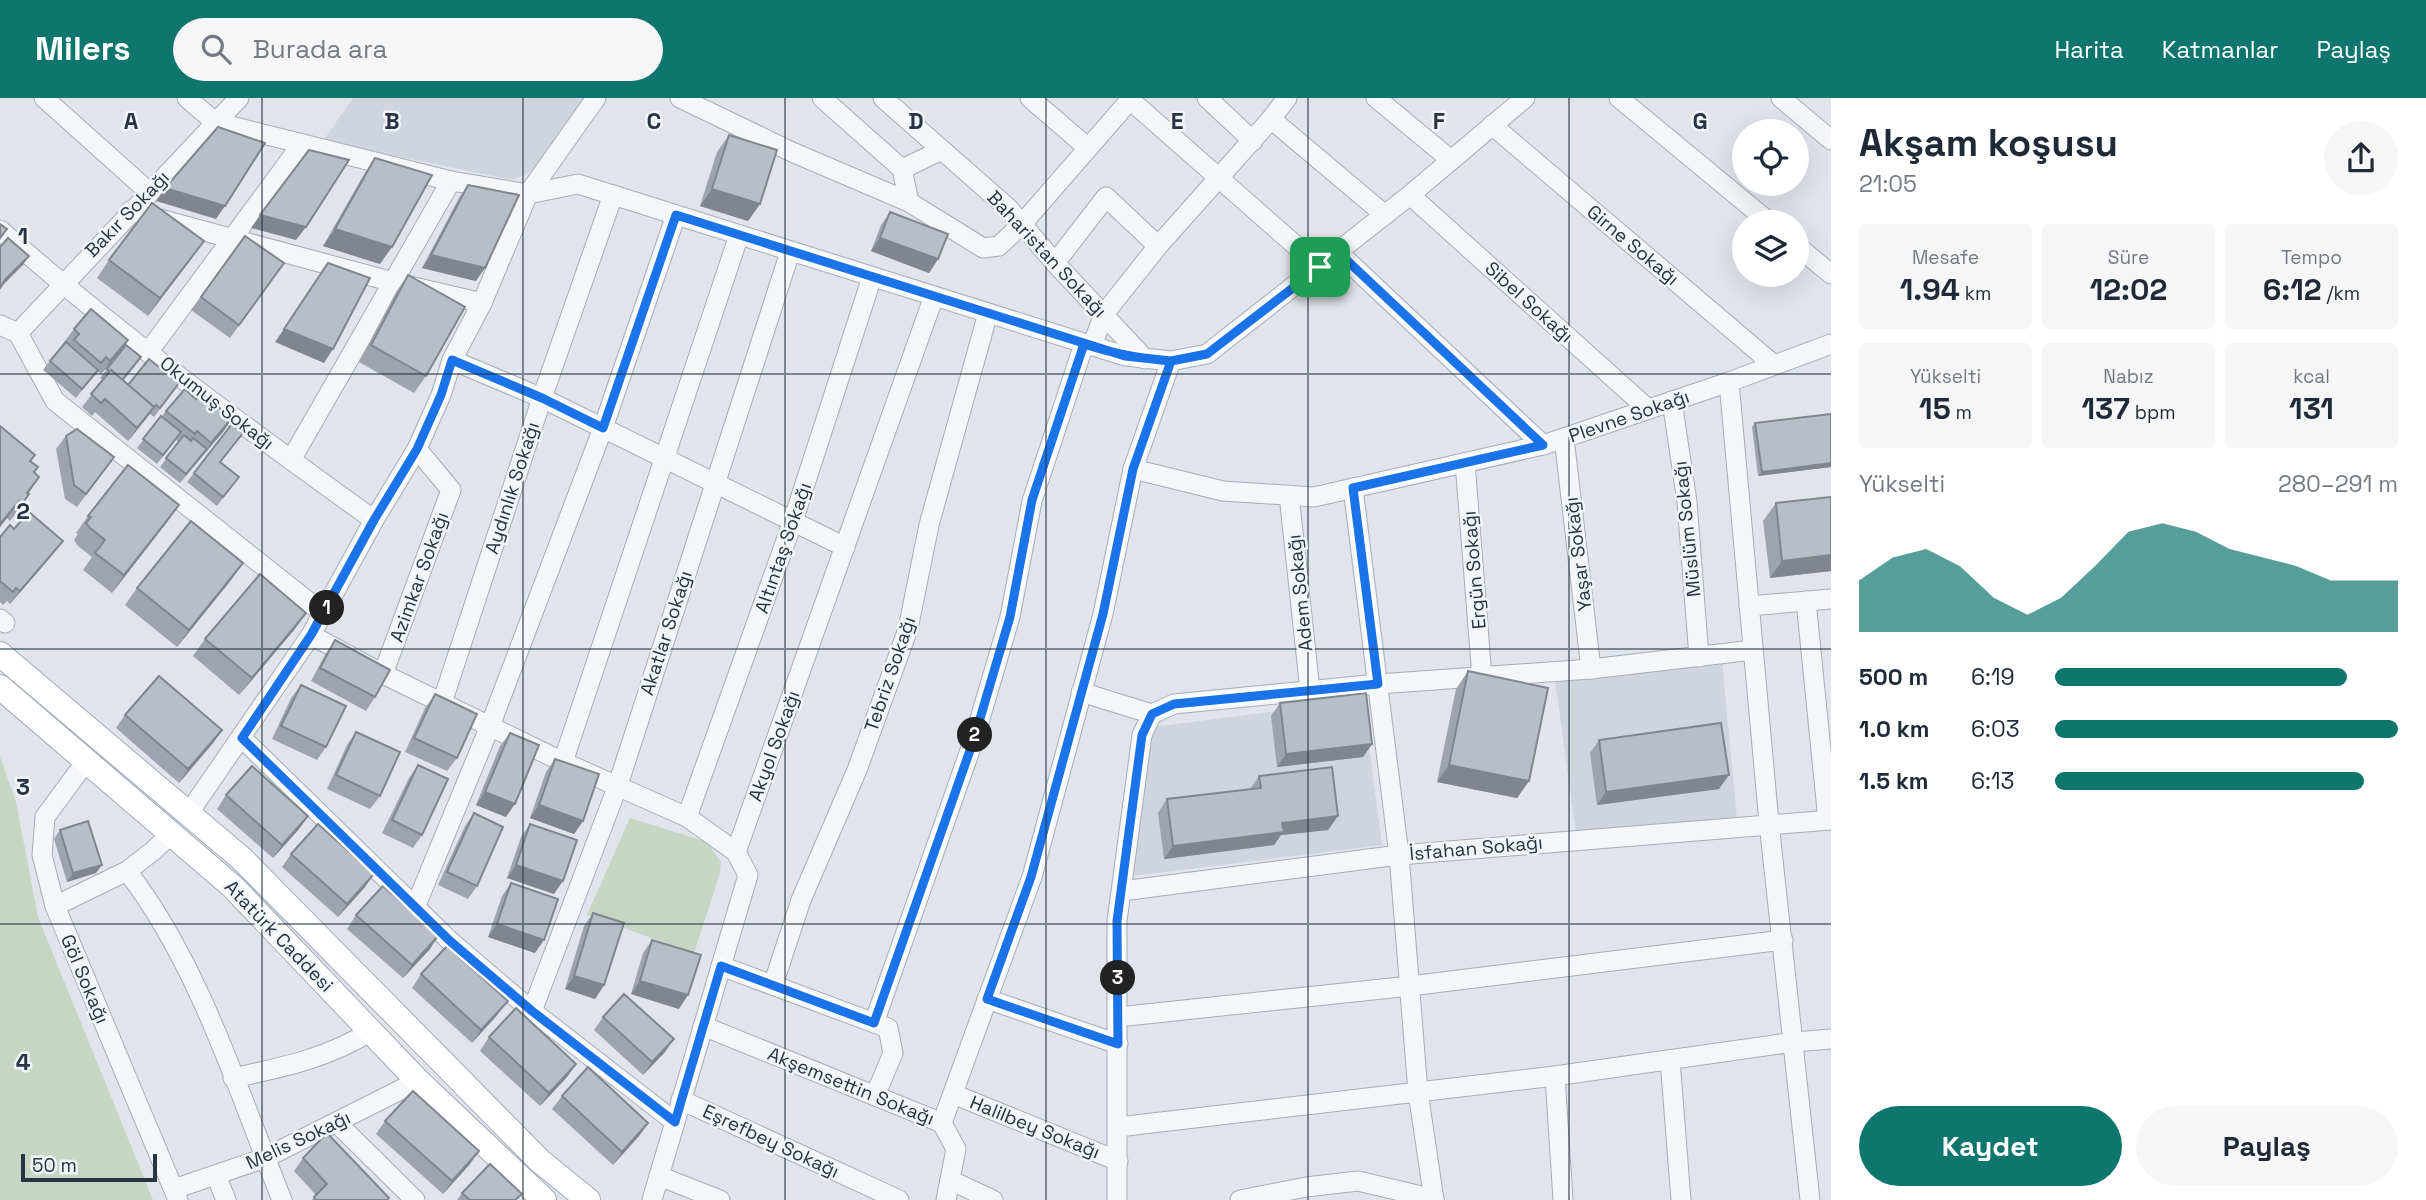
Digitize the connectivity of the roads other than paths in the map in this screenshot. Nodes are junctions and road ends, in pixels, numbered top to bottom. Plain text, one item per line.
1 (44, 98) edge
2 (187, 98) edge
3 (239, 98) edge
4 (596, 98) edge
5 (680, 98) edge
6 (822, 98) edge
7 (883, 98) edge
8 (1030, 98) edge
9 (1207, 98) edge
10 (1287, 98) edge
11 (1376, 98) edge
12 (1619, 98) edge
13 (1781, 98) edge
14 (1129, 99) edge
15 (1514, 101) edge
16 (1271, 119) junction
17 (215, 122) junction
18 (1492, 125) junction
19 (1831, 140) edge
20 (1253, 141) junction
21 (302, 144) junction
22 (1088, 148) junction
23 (942, 150) junction
24 (1451, 160) junction
25 (902, 169) junction
26 (1219, 179) junction
27 (451, 181) junction
28 (149, 191) junction
29 (528, 194) junction
30 (614, 195) junction
31 (1410, 195) junction
32 (909, 202) junction
33 (1754, 210) edge
34 (131, 211) junction
35 (676, 215) junction
36 (1385, 215) junction
37 (1022, 224) junction
38 (0, 230) edge
39 (739, 235) junction
40 (230, 238) junction
41 (1158, 246) junction
42 (790, 252) junction
43 (1338, 252) junction
44 (1809, 256) edge
45 (1055, 262) junction
46 (1320, 267) junction
47 (1831, 274) edge
48 (872, 277) junction
49 (393, 282) junction
50 (61, 284) junction
51 (934, 296) junction
52 (482, 303) junction
53 (989, 313) junction
54 (1104, 314) junction
55 (9, 329) edge
56 (1831, 344) edge
57 (1088, 345) junction
58 (149, 351) junction
59 (1145, 359) junction
60 (452, 360) junction
61 (1171, 361) junction
62 (1773, 365) junction
63 (1729, 382) junction
64 (542, 398) junction
65 (1672, 401) junction
66 (1648, 409) junction
67 (603, 428) junction
68 (1564, 438) junction
69 (1543, 445) junction
70 (417, 449) junction
71 (665, 458) junction
72 (291, 460) junction
73 (1465, 463) junction
74 (1133, 469) junction
75 (714, 483) junction
76 (1353, 488) junction
77 (1289, 495) junction
78 (374, 520) junction
79 (793, 521) junction
80 (845, 547) junction
81 (1831, 599) edge
82 (1806, 601) junction
83 (1749, 606) junction
84 (324, 614) junction
85 (311, 635) junction
86 (1753, 650) junction
87 (0, 654) edge
88 (1699, 657) junction
89 (1591, 669) junction
90 (383, 674) junction
91 (1482, 677) junction
92 (1378, 684) junction
93 (0, 687) edge
94 (1310, 691) junction
95 (1081, 692) junction
96 (442, 703) junction
97 (1152, 714) junction
98 (490, 726) junction
99 (242, 738) junction
100 (87, 760) junction
101 (563, 762) junction
102 (617, 788) junction
103 (188, 814) junction
104 (687, 817) junction
105 (1829, 820) edge
106 (1769, 824) junction
107 (172, 834) junction
108 (736, 852) junction
109 (1399, 855) junction
110 (127, 871) junction
111 (1122, 891) junction
112 (415, 905) junction
113 (55, 906) junction
114 (1783, 940) junction
115 (721, 966) junction
116 (773, 985) junction
117 (1410, 986) junction
118 (987, 999) junction
119 (532, 1011) junction
120 (1118, 1017) junction
121 (874, 1023) junction
122 (703, 1026) junction
123 (371, 1031) junction
124 (1831, 1039) edge
125 (1794, 1042) junction
126 (1118, 1044) junction
127 (1670, 1060) junction
128 (1555, 1076) junction
129 (233, 1077) junction
130 (418, 1081) junction
131 (1418, 1092) junction
132 (953, 1094) junction
133 (875, 1096) junction
134 (681, 1100) junction
135 (675, 1122) junction
136 (337, 1123) junction
137 (942, 1123) junction
138 (1118, 1127) junction
139 (265, 1158) junction
140 (1118, 1161) junction
141 (216, 1175) junction
142 (659, 1176) junction
143 (950, 1180) junction
144 (176, 1194) edge
145 (226, 1200) edge
146 (282, 1200) edge
147 (415, 1200) edge
148 (544, 1200) edge
149 (588, 1200) edge
150 (652, 1200) edge
151 (720, 1200) edge
152 (899, 1200) edge
153 (946, 1200) edge
154 (993, 1200) edge
155 (1117, 1200) edge
156 (1240, 1200) edge
157 (1434, 1200) edge
158 (1563, 1200) edge
159 (1681, 1200) edge
160 (1810, 1200) edge

1 - 28 street
2 - 17 street
3 - 17 street, Bakır Sokağı
4 - 29 street
5 - 32 street
6 - 25 street
7 - 23 street, Baharistan Sokağı
8 - 22 street
9 - 20 street
10 - 16 street
11 - 24 street
12 - 33 street
13 - 19 street
14 - 22 street
14 - 26 street
15 - 18 street
16 - 20 street
16 - 36 street
17 - 21 street
17 - 28 street, Bakır Sokağı
18 - 24 street
18 - 62 street, Girne Sokağı
20 - 26 street
21 - 27 street
21 - 40 street
22 - 37 street
23 - 25 street
23 - 37 street, Baharistan Sokağı
24 - 31 street
25 - 32 street
26 - 41 street
26 - 46 street
27 - 29 street
27 - 49 street
28 - 34 street, Bakır Sokağı
29 - 30 street
29 - 52 street
30 - 35 street
30 - 64 street, Aydınlık Sokağı
31 - 36 street
31 - 66 street, Sibel Sokağı
32 - 37 street
34 - 40 street
34 - 50 street, Bakır Sokağı
35 - 39 street
35 - 67 street
36 - 43 street
37 - 45 street, Baharistan Sokağı
38 - 50 street, Okumuş Sokağı
39 - 42 street
39 - 71 street
40 - 49 street
40 - 58 street
41 - 45 street
41 - 54 street
42 - 48 street
42 - 75 street, Akatlar Sokağı
43 - 46 street
43 - 69 street
44 - 47 street
45 - 54 street, Baharistan Sokağı
46 - 61 street
48 - 51 street
48 - 79 street, Altıntaş Sokağı
49 - 52 street
49 - 72 street
50 - 55 street, Bakır Sokağı
50 - 58 street, Okumuş Sokağı
51 - 53 street
51 - 80 street, Akyol Sokağı
52 - 60 street
53 - 57 street
53 - 116 street, Tebriz Sokağı
54 - 57 street
54 - 59 street, Baharistan Sokağı
55 - 84 street
56 - 62 street, Plevne Sokağı
57 - 59 street
57 - 121 street
58 - 72 street, Okumuş Sokağı
59 - 61 street
60 - 64 street
60 - 70 street
61 - 74 street
62 - 63 street, Plevne Sokağı
63 - 65 street, Plevne Sokağı
63 - 83 street
64 - 67 street
64 - 96 street, Aydınlık Sokağı
65 - 66 street, Plevne Sokağı
65 - 88 street, Müslüm Sokağı
66 - 68 street, Plevne Sokağı
67 - 71 street
67 - 98 street
68 - 69 street, Plevne Sokağı
68 - 89 street, Yaşar Sokağı
69 - 73 street, Plevne Sokağı
70 - 78 street
70 - 90 street, Azimkar Sokağı
71 - 75 street
71 - 101 street
72 - 78 street, Okumuş Sokağı
73 - 76 street, Plevne Sokağı
73 - 91 street, Ergün Sokağı
74 - 77 street, Plevne Sokağı
74 - 95 street
75 - 79 street
75 - 102 street, Akatlar Sokağı
76 - 77 street, Plevne Sokağı
76 - 92 street
77 - 94 street, Adem Sokağı
78 - 84 street
79 - 80 street
79 - 104 street, Altıntaş Sokağı
80 - 108 street, Akyol Sokağı
81 - 82 street
82 - 83 street
82 - 105 street
83 - 86 street
84 - 85 street
85 - 90 street
85 - 99 street
86 - 88 street
86 - 106 street
87 - 103 main road
88 - 89 street
89 - 91 street
90 - 96 street
91 - 92 street
92 - 94 street
92 - 109 street
93 - 100 main road, Atatürk Caddesi
94 - 97 street
95 - 97 street
95 - 118 street
96 - 98 street
97 - 111 street
98 - 101 street
98 - 112 street
99 - 103 street
99 - 112 street
100 - 107 main road, Atatürk Caddesi
100 - 113 street, Göl Sokağı
101 - 102 street
102 - 104 street
102 - 119 street, Akatlar Sokağı
103 - 149 main road
104 - 108 street
105 - 106 street, İsfahan Sokağı
106 - 109 street, İsfahan Sokağı
106 - 114 street
107 - 110 street
107 - 123 main road, Atatürk Caddesi
108 - 115 street
109 - 111 street, İsfahan Sokağı
109 - 117 street
110 - 113 street
110 - 129 street
111 - 120 street
112 - 119 street
113 - 144 street, Göl Sokağı
114 - 117 street
114 - 125 street
115 - 116 street
115 - 122 street
116 - 121 street
117 - 120 street
117 - 131 street
118 - 126 street
118 - 132 street
119 - 135 street
120 - 126 street
121 - 133 street
122 - 133 street, Akşemsettin Sokağı
122 - 134 street
123 - 129 street
123 - 130 main road, Atatürk Caddesi
124 - 125 street
125 - 127 street
125 - 160 street
126 - 138 street
127 - 128 street
127 - 159 street
128 - 131 street
128 - 158 street
129 - 139 street
130 - 136 street, Melis Sokağı
130 - 148 main road, Atatürk Caddesi
131 - 138 street
131 - 157 street
132 - 137 street
132 - 140 street, Halilbey Sokağı
133 - 137 street, Akşemsettin Sokağı
134 - 135 street
134 - 152 street, Eşrefbey Sokağı
135 - 142 street
136 - 139 street, Melis Sokağı
136 - 147 street
137 - 143 street, Akşemsettin Sokağı
138 - 140 street
139 - 141 street, Melis Sokağı
139 - 146 street
140 - 155 street
141 - 144 street, Melis Sokağı
141 - 145 street
142 - 150 street
142 - 151 street
143 - 153 street, Akşemsettin Sokağı
143 - 154 street
156 - 157 street

